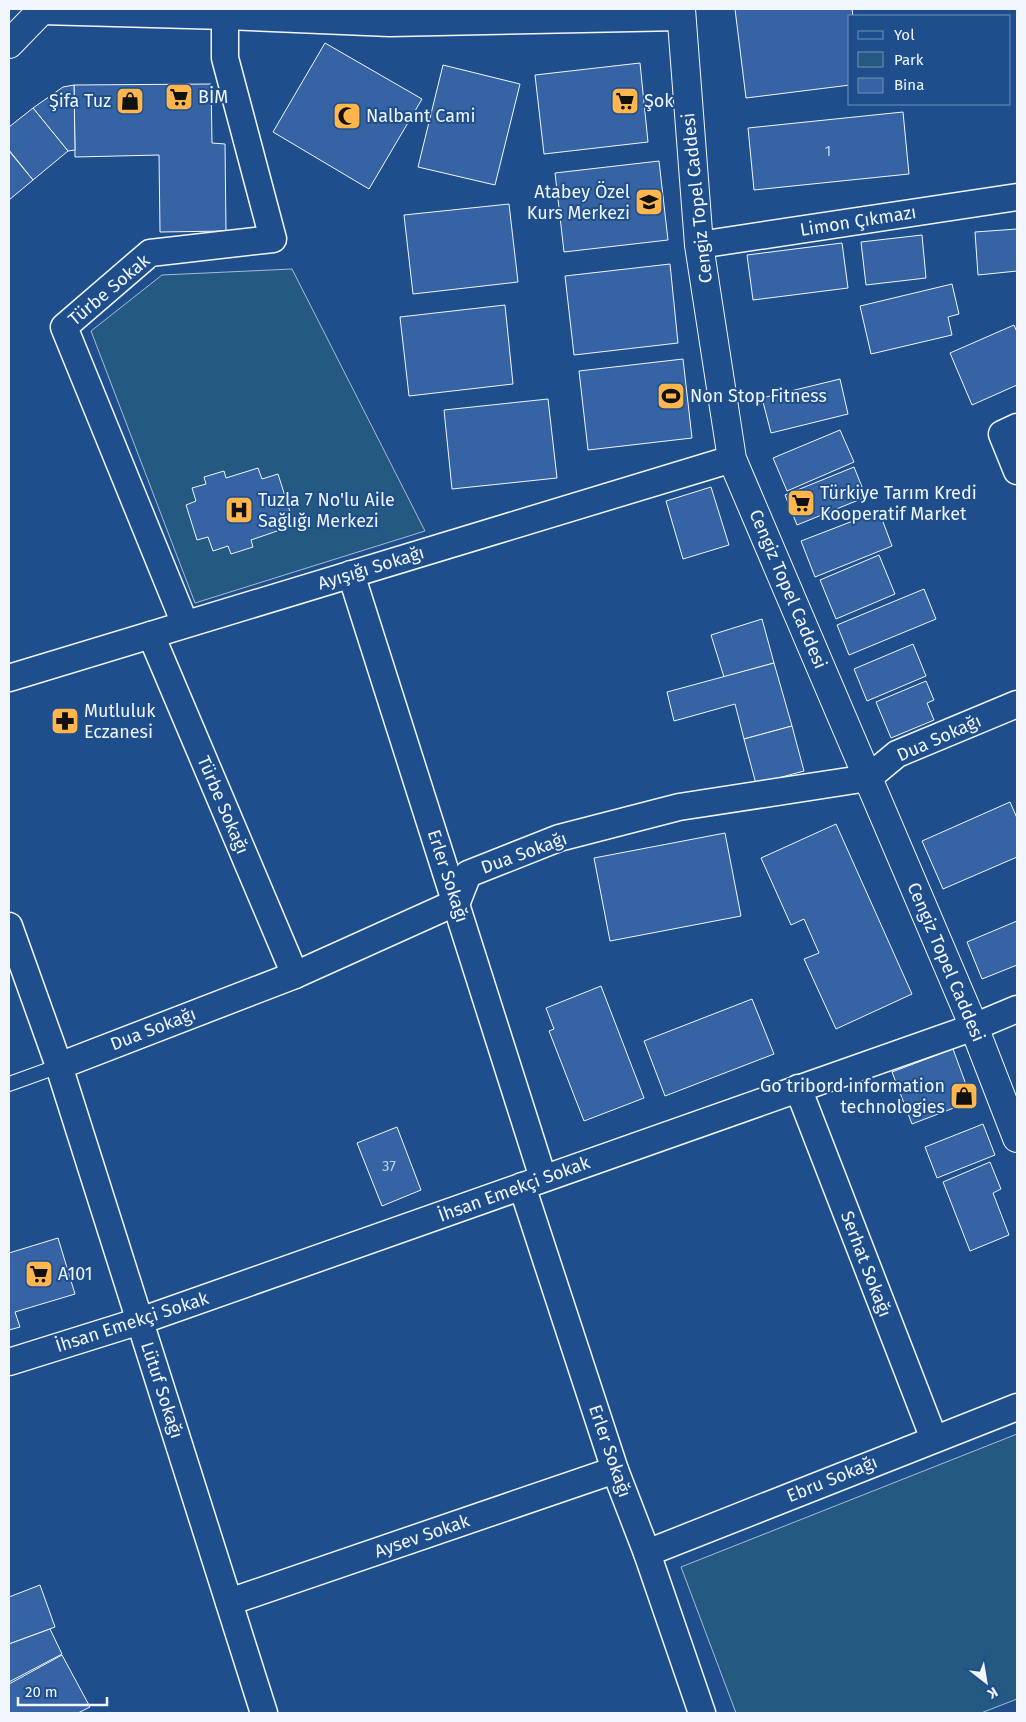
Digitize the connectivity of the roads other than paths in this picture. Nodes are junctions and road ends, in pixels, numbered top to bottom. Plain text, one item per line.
1 (42, 10) edge
2 (681, 13) edge
3 (225, 16) junction
4 (9, 44) edge
5 (1017, 197) edge
6 (699, 245) junction
7 (1017, 427) edge
8 (732, 459) junction
9 (1017, 471) edge
10 (351, 574) junction
11 (185, 624) junction
12 (151, 635) junction
13 (9, 678) edge
14 (1017, 704) edge
15 (868, 778) junction
16 (457, 902) junction
17 (9, 926) edge
18 (295, 975) junction
19 (1017, 1009) edge
20 (974, 1026) junction
21 (59, 1066) junction
22 (9, 1084) edge
23 (798, 1088) junction
24 (1017, 1138) edge
25 (533, 1182) junction
26 (140, 1321) junction
27 (9, 1362) edge
28 (1017, 1406) edge
29 (934, 1439) junction
30 (615, 1470) junction
31 (647, 1553) junction
32 (229, 1602) junction
33 (264, 1713) edge
34 (702, 1713) edge

1 - 3 street
1 - 4 street
2 - 3 street
2 - 6 street, Cengiz Topel Caddesi
3 - 11 street, Türbe Sokak
5 - 6 street, Limon Çıkmazı
6 - 8 street, Cengiz Topel Caddesi
7 - 9 street
8 - 10 street, Ayışığı Sokağı
8 - 15 street, Cengiz Topel Caddesi
10 - 11 street, Ayışığı Sokağı
10 - 16 street, Erler Sokağı
11 - 12 street, Ayışığı Sokağı
12 - 13 street, Ayışığı Sokağı
12 - 18 street, Türbe Sokağı
14 - 15 street, Dua Sokağı
15 - 16 street, Dua Sokağı
15 - 20 street, Cengiz Topel Caddesi
16 - 18 street, Dua Sokağı
16 - 25 street, Erler Sokağı
17 - 21 street, Lütuf Sokağı
18 - 21 street, Dua Sokağı
19 - 20 street, İhsan Emekçi Sokak
20 - 23 street, İhsan Emekçi Sokak
20 - 24 street, Cengiz Topel Caddesi
21 - 22 lane
21 - 26 street, Lütuf Sokağı
23 - 25 street, İhsan Emekçi Sokak
23 - 29 street, Serhat Sokağı
25 - 26 street, İhsan Emekçi Sokak
25 - 30 street, Erler Sokağı
26 - 27 street, İhsan Emekçi Sokak
26 - 32 street, Lütuf Sokağı
28 - 29 street, Ebru Sokağı
29 - 31 street, Ebru Sokağı
30 - 31 street, Erler Sokağı
30 - 32 street, Aysev Sokak
31 - 34 street, Erler Sokağı
32 - 33 street, Lütuf Sokağı

